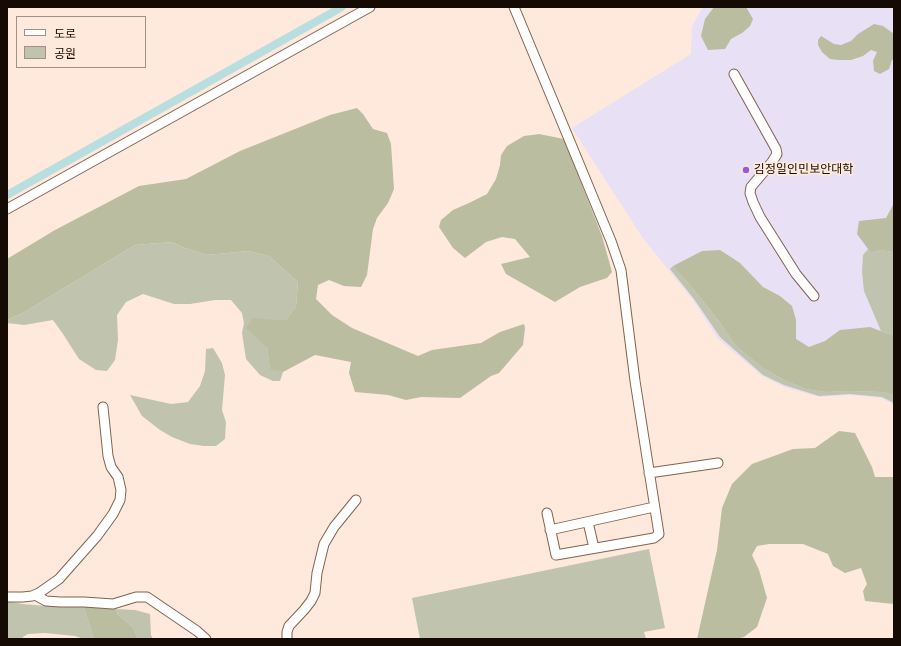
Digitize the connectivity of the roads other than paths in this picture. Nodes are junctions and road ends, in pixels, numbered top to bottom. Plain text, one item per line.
1 (370, 7) edge
2 (514, 7) edge
3 (734, 74) dead end
4 (7, 209) edge
5 (814, 296) dead end
6 (103, 407) dead end
7 (718, 463) dead end
8 (649, 474) junction
9 (356, 500) dead end
10 (654, 507) junction
11 (547, 513) dead end
12 (588, 522) junction
13 (550, 530) junction
14 (594, 548) junction
15 (35, 595) junction
16 (7, 597) edge
17 (206, 639) edge
18 (287, 639) edge

1 - 4 street
2 - 8 street
3 - 5 street
6 - 15 street
7 - 8 street
8 - 10 street
9 - 18 street
10 - 12 street
10 - 14 street
11 - 13 street
12 - 13 street
12 - 14 street
13 - 14 street
15 - 16 street
15 - 17 street

